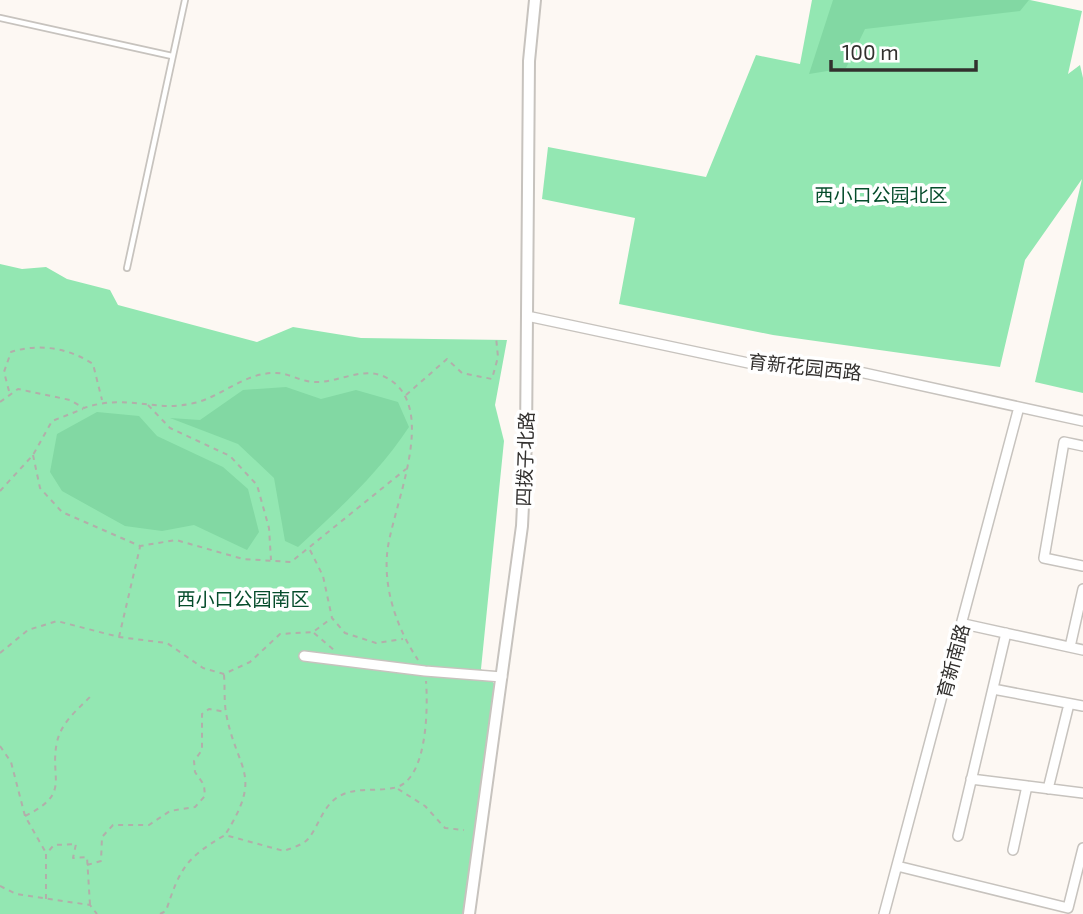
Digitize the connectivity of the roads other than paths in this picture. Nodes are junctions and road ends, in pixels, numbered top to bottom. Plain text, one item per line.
1 (185, 0) edge
2 (535, 0) edge
3 (0, 18) edge
4 (172, 56) junction
5 (127, 268) dead end
6 (527, 316) junction
7 (1019, 407) junction
8 (1083, 421) edge
9 (1083, 446) edge
10 (1083, 566) edge
11 (1083, 589) edge
12 (964, 624) junction
13 (1006, 633) junction
14 (1070, 647) junction
15 (1083, 650) edge
16 (304, 656) dead end
17 (502, 677) junction
18 (993, 689) junction
19 (1069, 704) junction
20 (1083, 706) edge
21 (971, 779) junction
22 (1027, 786) junction
23 (1048, 789) junction
24 (1083, 793) edge
25 (958, 836) dead end
26 (1083, 848) edge
27 (1013, 850) dead end
28 (897, 866) junction
29 (1072, 889) junction
30 (1083, 890) edge
31 (469, 914) edge
32 (884, 914) edge

1 - 4 lane
2 - 6 street, 四拨子北路
3 - 4 lane
4 - 5 lane
6 - 7 street, 育新花园西路
6 - 17 street, 四拨子北路
7 - 8 street, 育新花园西路
7 - 12 street, 育新南路
9 - 10 street
11 - 14 street
12 - 13 street
12 - 28 street, 育新南路
13 - 14 street
13 - 18 street
14 - 15 street
16 - 17 street
17 - 31 street, 四拨子北路
18 - 19 street
18 - 21 street
19 - 20 street
19 - 23 street
21 - 22 street
21 - 25 street
22 - 23 street
22 - 27 street
23 - 24 street
26 - 29 street
28 - 29 street
28 - 32 street, 育新南路
29 - 30 street

